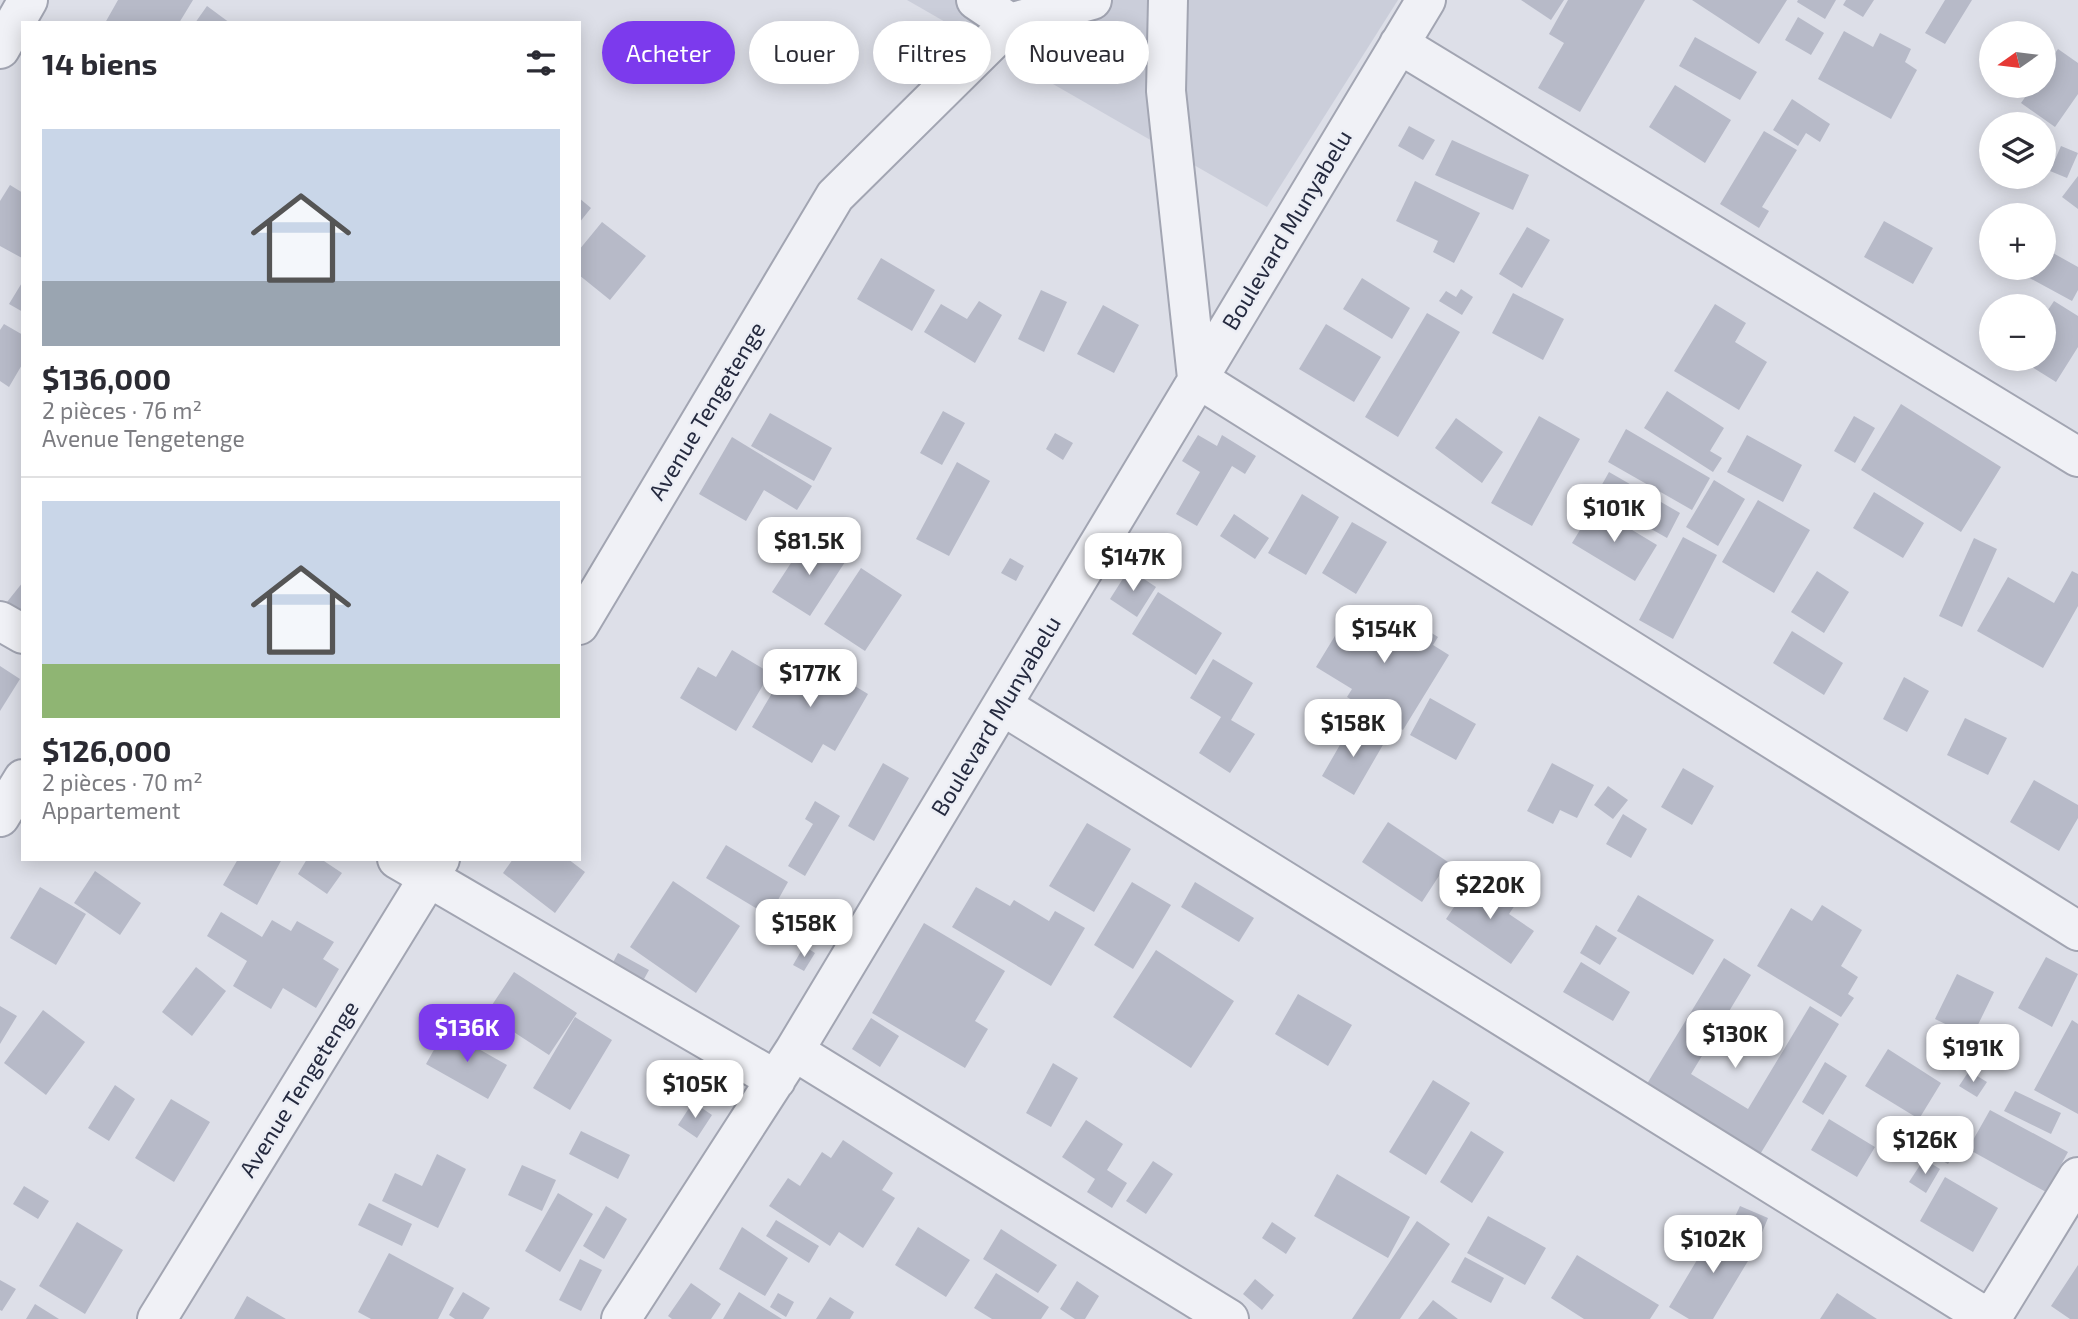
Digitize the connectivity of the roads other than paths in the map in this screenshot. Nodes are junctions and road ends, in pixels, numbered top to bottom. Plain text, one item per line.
1 (28, 0) edge
2 (976, 0) edge
3 (1092, 0) edge
4 (1168, 0) edge
5 (1426, 0) edge
6 (1007, 21) edge
7 (1017, 21) edge
8 (1005, 28) edge
9 (1399, 44) junction
10 (0, 49) edge
11 (1197, 378) junction
12 (2078, 457) edge
13 (0, 621) edge
14 (581, 622) edge
15 (21, 633) edge
16 (1003, 706) junction
17 (21, 782) edge
18 (0, 817) edge
19 (422, 866) edge
20 (2078, 931) edge
21 (785, 1066) junction
22 (2078, 1177) edge
23 (158, 1319) edge
24 (621, 1319) edge
25 (1229, 1319) edge
26 (1990, 1319) edge

1 - 10 street
2 - 6 street
3 - 7 street
4 - 11 street
5 - 9 street, Boulevard Munyabelu
8 - 14 street, Avenue Tengetenge
9 - 11 street, Boulevard Munyabelu
9 - 12 street
11 - 16 street, Boulevard Munyabelu
11 - 20 street
13 - 15 street
16 - 21 street, Boulevard Munyabelu
16 - 26 street
17 - 18 street
19 - 21 street
19 - 23 street, Avenue Tengetenge
21 - 24 street, Boulevard Munyabelu
21 - 25 street
22 - 26 street

